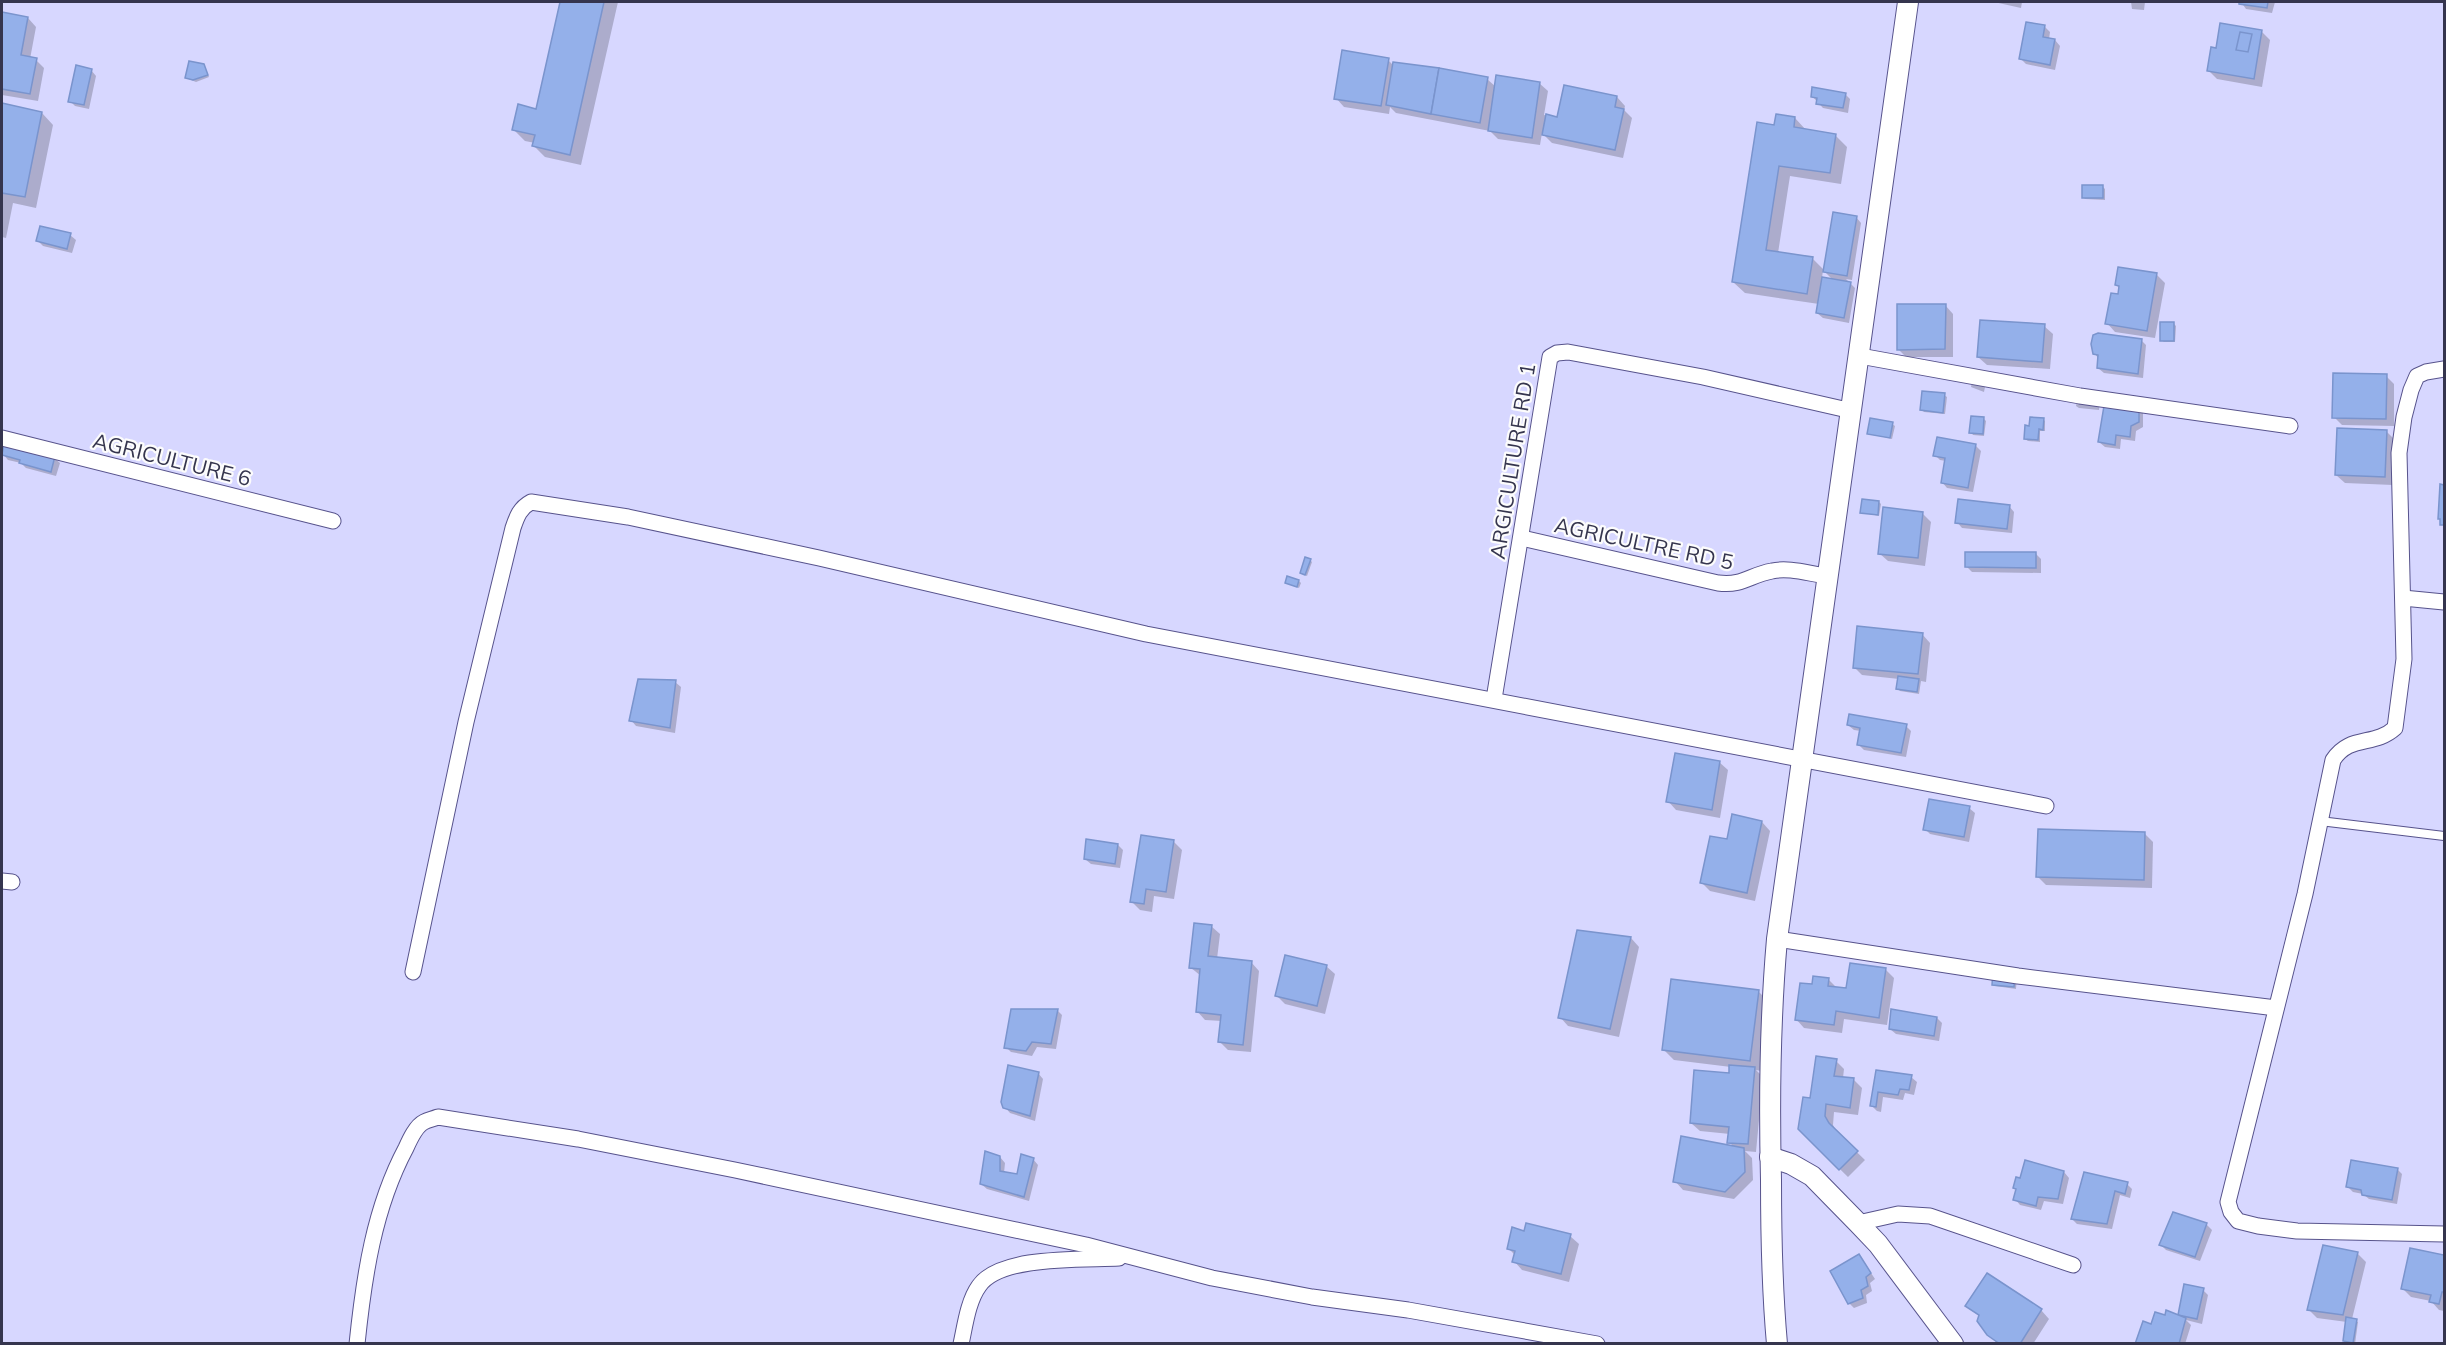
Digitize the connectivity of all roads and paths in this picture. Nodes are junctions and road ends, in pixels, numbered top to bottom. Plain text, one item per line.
1 (1908, 2) edge
2 (1860, 356) junction
3 (2445, 369) edge
4 (1852, 411) junction
5 (2290, 426) dead end
6 (2, 438) edge
7 (333, 520) dead end
8 (1522, 538) junction
9 (1828, 576) junction
10 (2403, 598) junction
11 (2445, 602) edge
12 (1494, 699) junction
13 (1801, 760) junction
14 (2046, 806) dead end
15 (2320, 821) junction
16 (2445, 836) edge
17 (1777, 939) junction
18 (413, 972) dead end
19 (2276, 1008) junction
20 (1770, 1157) junction
21 (1858, 1223) junction
22 (2445, 1234) edge
23 (1135, 1257) junction
24 (2073, 1265) dead end
25 (357, 1344) edge
26 (961, 1344) edge
27 (1597, 1344) edge
28 (1777, 1344) edge
29 (1953, 1344) edge

1 - 2 street
2 - 4 street
2 - 5 street
3 - 10 street
4 - 8 street, ARGICULTURE RD 1
4 - 9 street
6 - 7 street, AGRICULTURE 6
8 - 9 street, AGRICULTRE RD 5
8 - 12 street, ARGICULTURE RD 1
9 - 13 street
10 - 11 street
10 - 15 street
12 - 13 street
12 - 18 street
13 - 14 street
13 - 17 street
15 - 16 lane
15 - 19 street
17 - 19 street
17 - 20 street
19 - 22 street
20 - 21 street
20 - 28 street
21 - 24 street
21 - 29 street
23 - 25 street
23 - 26 street
23 - 27 street

